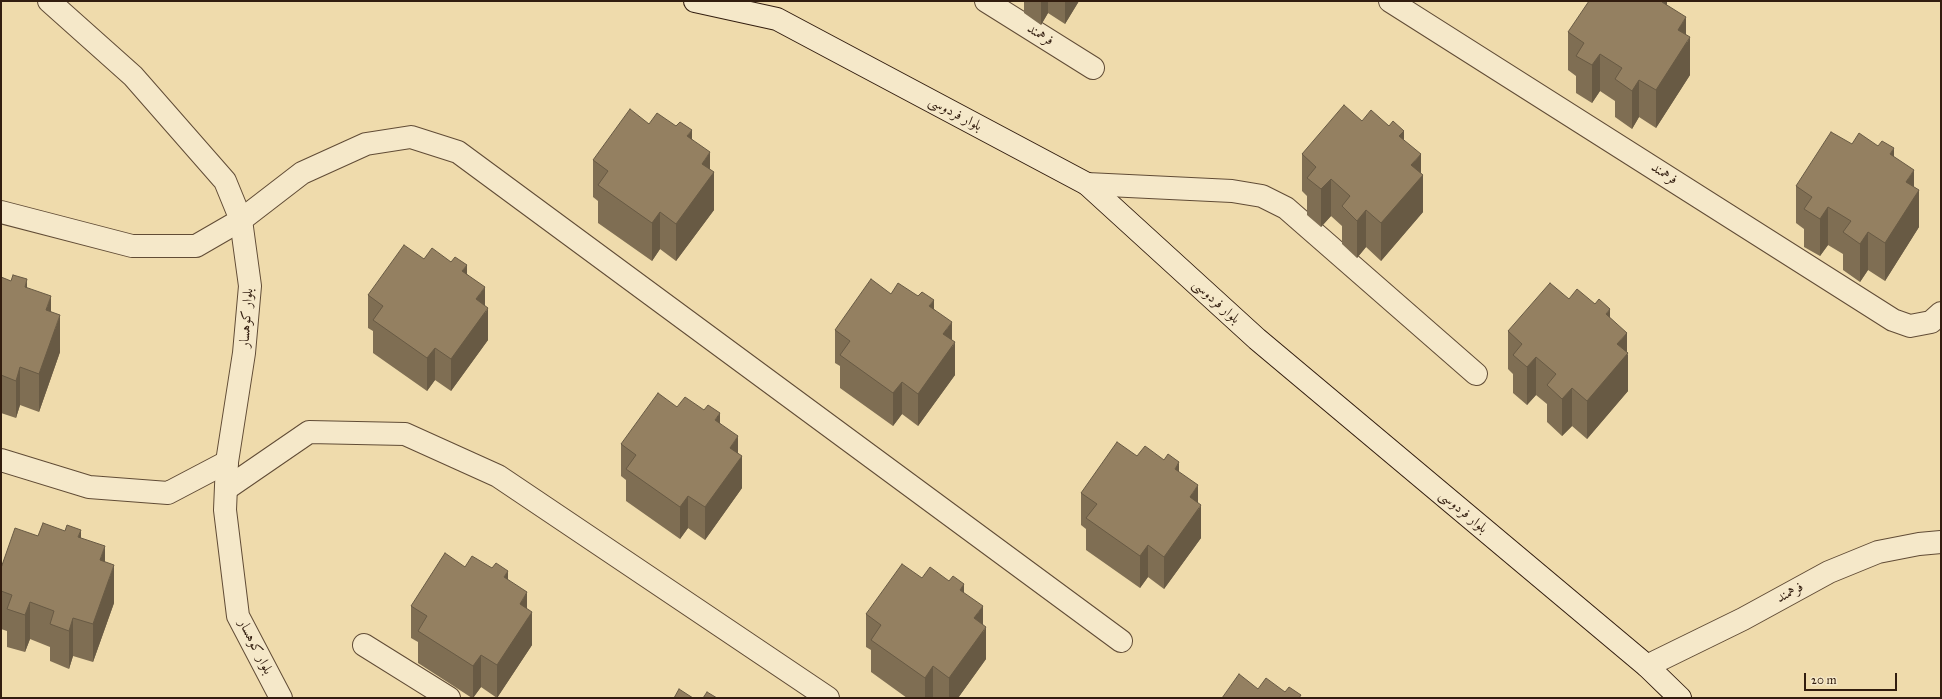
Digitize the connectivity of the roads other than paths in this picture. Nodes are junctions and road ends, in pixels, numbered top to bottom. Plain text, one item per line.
1 (49, 1) edge
2 (695, 1) edge
3 (754, 1) edge
4 (986, 1) edge
5 (1390, 1) edge
6 (777, 19) junction
7 (1093, 68) dead end
8 (1087, 184) junction
9 (1, 212) edge
10 (241, 220) junction
11 (1941, 313) edge
12 (1476, 374) dead end
13 (1, 460) edge
14 (227, 462) junction
15 (226, 489) junction
16 (1941, 542) edge
17 (1121, 641) dead end
18 (364, 645) dead end
19 (1647, 666) junction
20 (281, 698) edge
21 (449, 698) edge
22 (828, 698) edge
23 (1680, 698) edge

1 - 10 street, بلوار کوهسار
2 - 6 street, بلوار فردوسی
3 - 6 street
4 - 7 street, فرهمند
5 - 11 street, فرهمند
6 - 8 street, بلوار فردوسی
8 - 12 street
8 - 19 street, بلوار فردوسی
9 - 10 street
10 - 14 street, بلوار کوهسار
10 - 17 street
13 - 14 street
14 - 15 street, بلوار کوهسار
15 - 20 street, بلوار کوهسار
15 - 22 street
16 - 19 street, فرهمند
18 - 21 street
19 - 23 street, بلوار فردوسی

